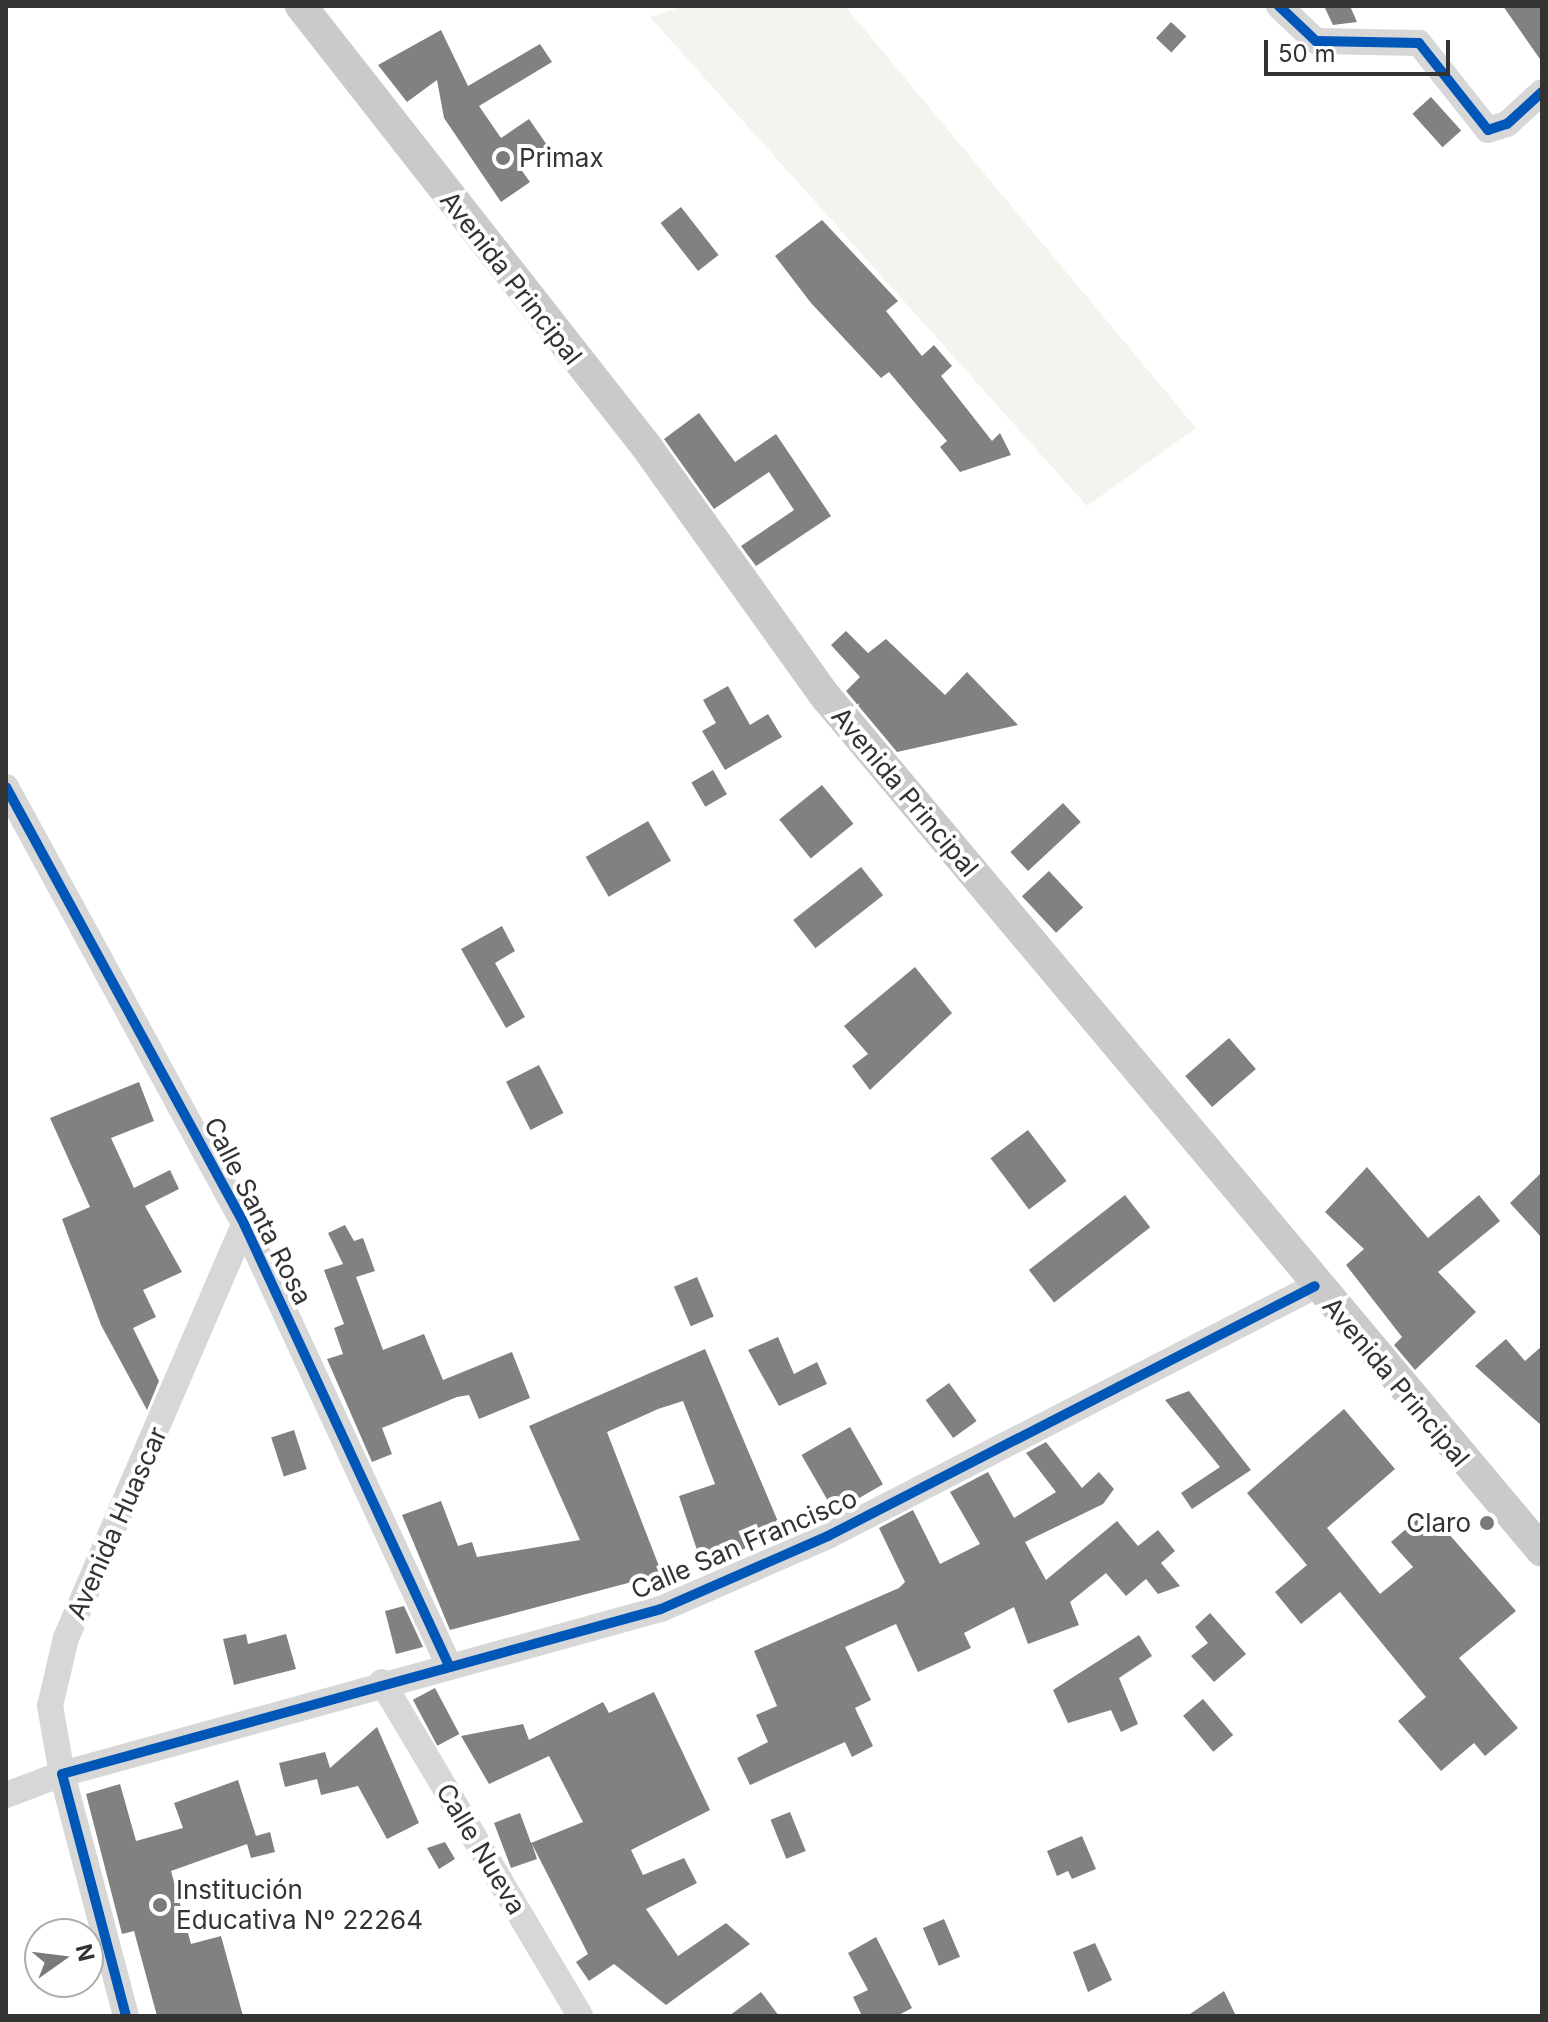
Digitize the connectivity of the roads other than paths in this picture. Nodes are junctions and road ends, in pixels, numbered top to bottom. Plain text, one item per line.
1 (301, 6) edge
2 (1279, 6) edge
3 (1542, 92) edge
4 (6, 787) edge
5 (244, 1224) junction
6 (1315, 1286) junction
7 (1542, 1551) edge
8 (449, 1665) junction
9 (382, 1682) junction
10 (62, 1774) junction
11 (6, 1795) edge
12 (126, 2016) edge
13 (580, 2016) edge

1 - 6 main road, Avenida Principal
2 - 3 street
4 - 5 street, Calle Santa Rosa
5 - 8 street, Calle Santa Rosa
5 - 10 street, Avenida Huascar
6 - 7 main road, Avenida Principal
6 - 8 street, Calle San Francisco
8 - 9 street, Calle San Francisco
9 - 10 street, Calle San Francisco
9 - 13 street, Calle Nueva
10 - 11 street
10 - 12 street, Avenida Huascar

